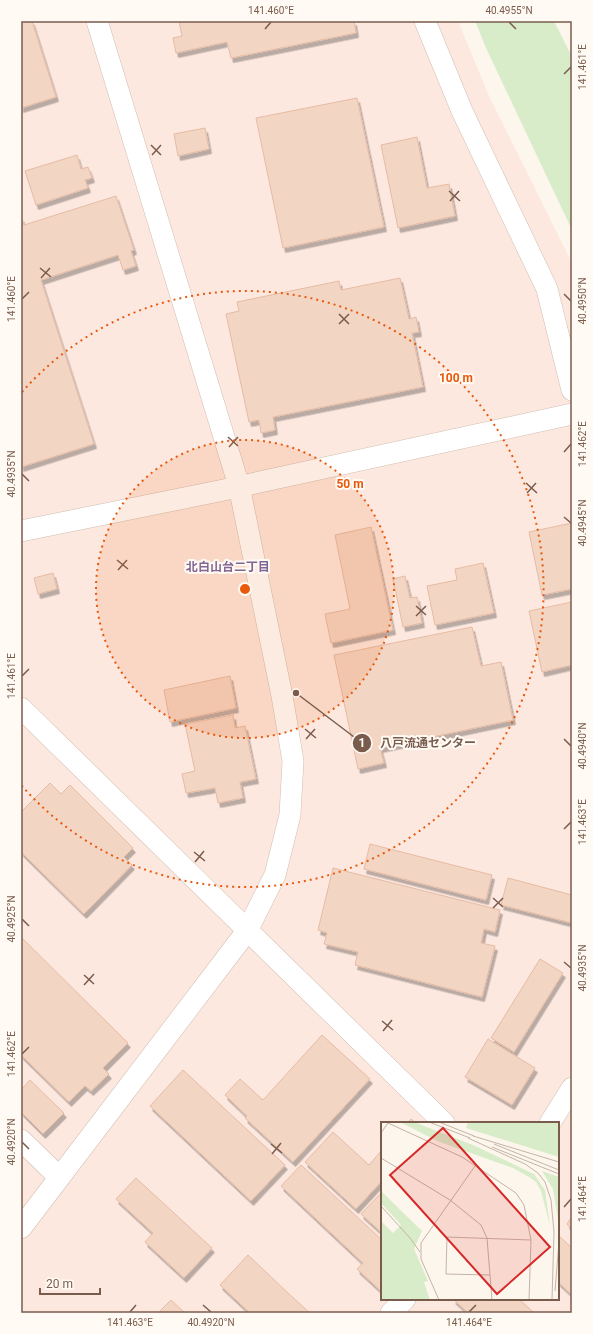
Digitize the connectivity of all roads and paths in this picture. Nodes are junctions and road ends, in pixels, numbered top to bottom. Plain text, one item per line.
1 (97, 21) edge
2 (425, 21) edge
3 (572, 390) edge
4 (572, 414) edge
5 (239, 486) junction
6 (21, 531) edge
7 (21, 708) edge
8 (247, 931) junction
9 (572, 1088) edge
10 (443, 1122) edge
11 (551, 1122) edge
12 (21, 1140) edge
13 (59, 1177) junction
14 (21, 1228) edge
15 (404, 1300) edge
16 (392, 1313) edge

1 - 5 street
2 - 3 street
4 - 5 street
5 - 6 street
5 - 8 street
7 - 8 street
8 - 10 street
8 - 13 street
9 - 11 street
12 - 13 street
13 - 14 street
15 - 16 street

